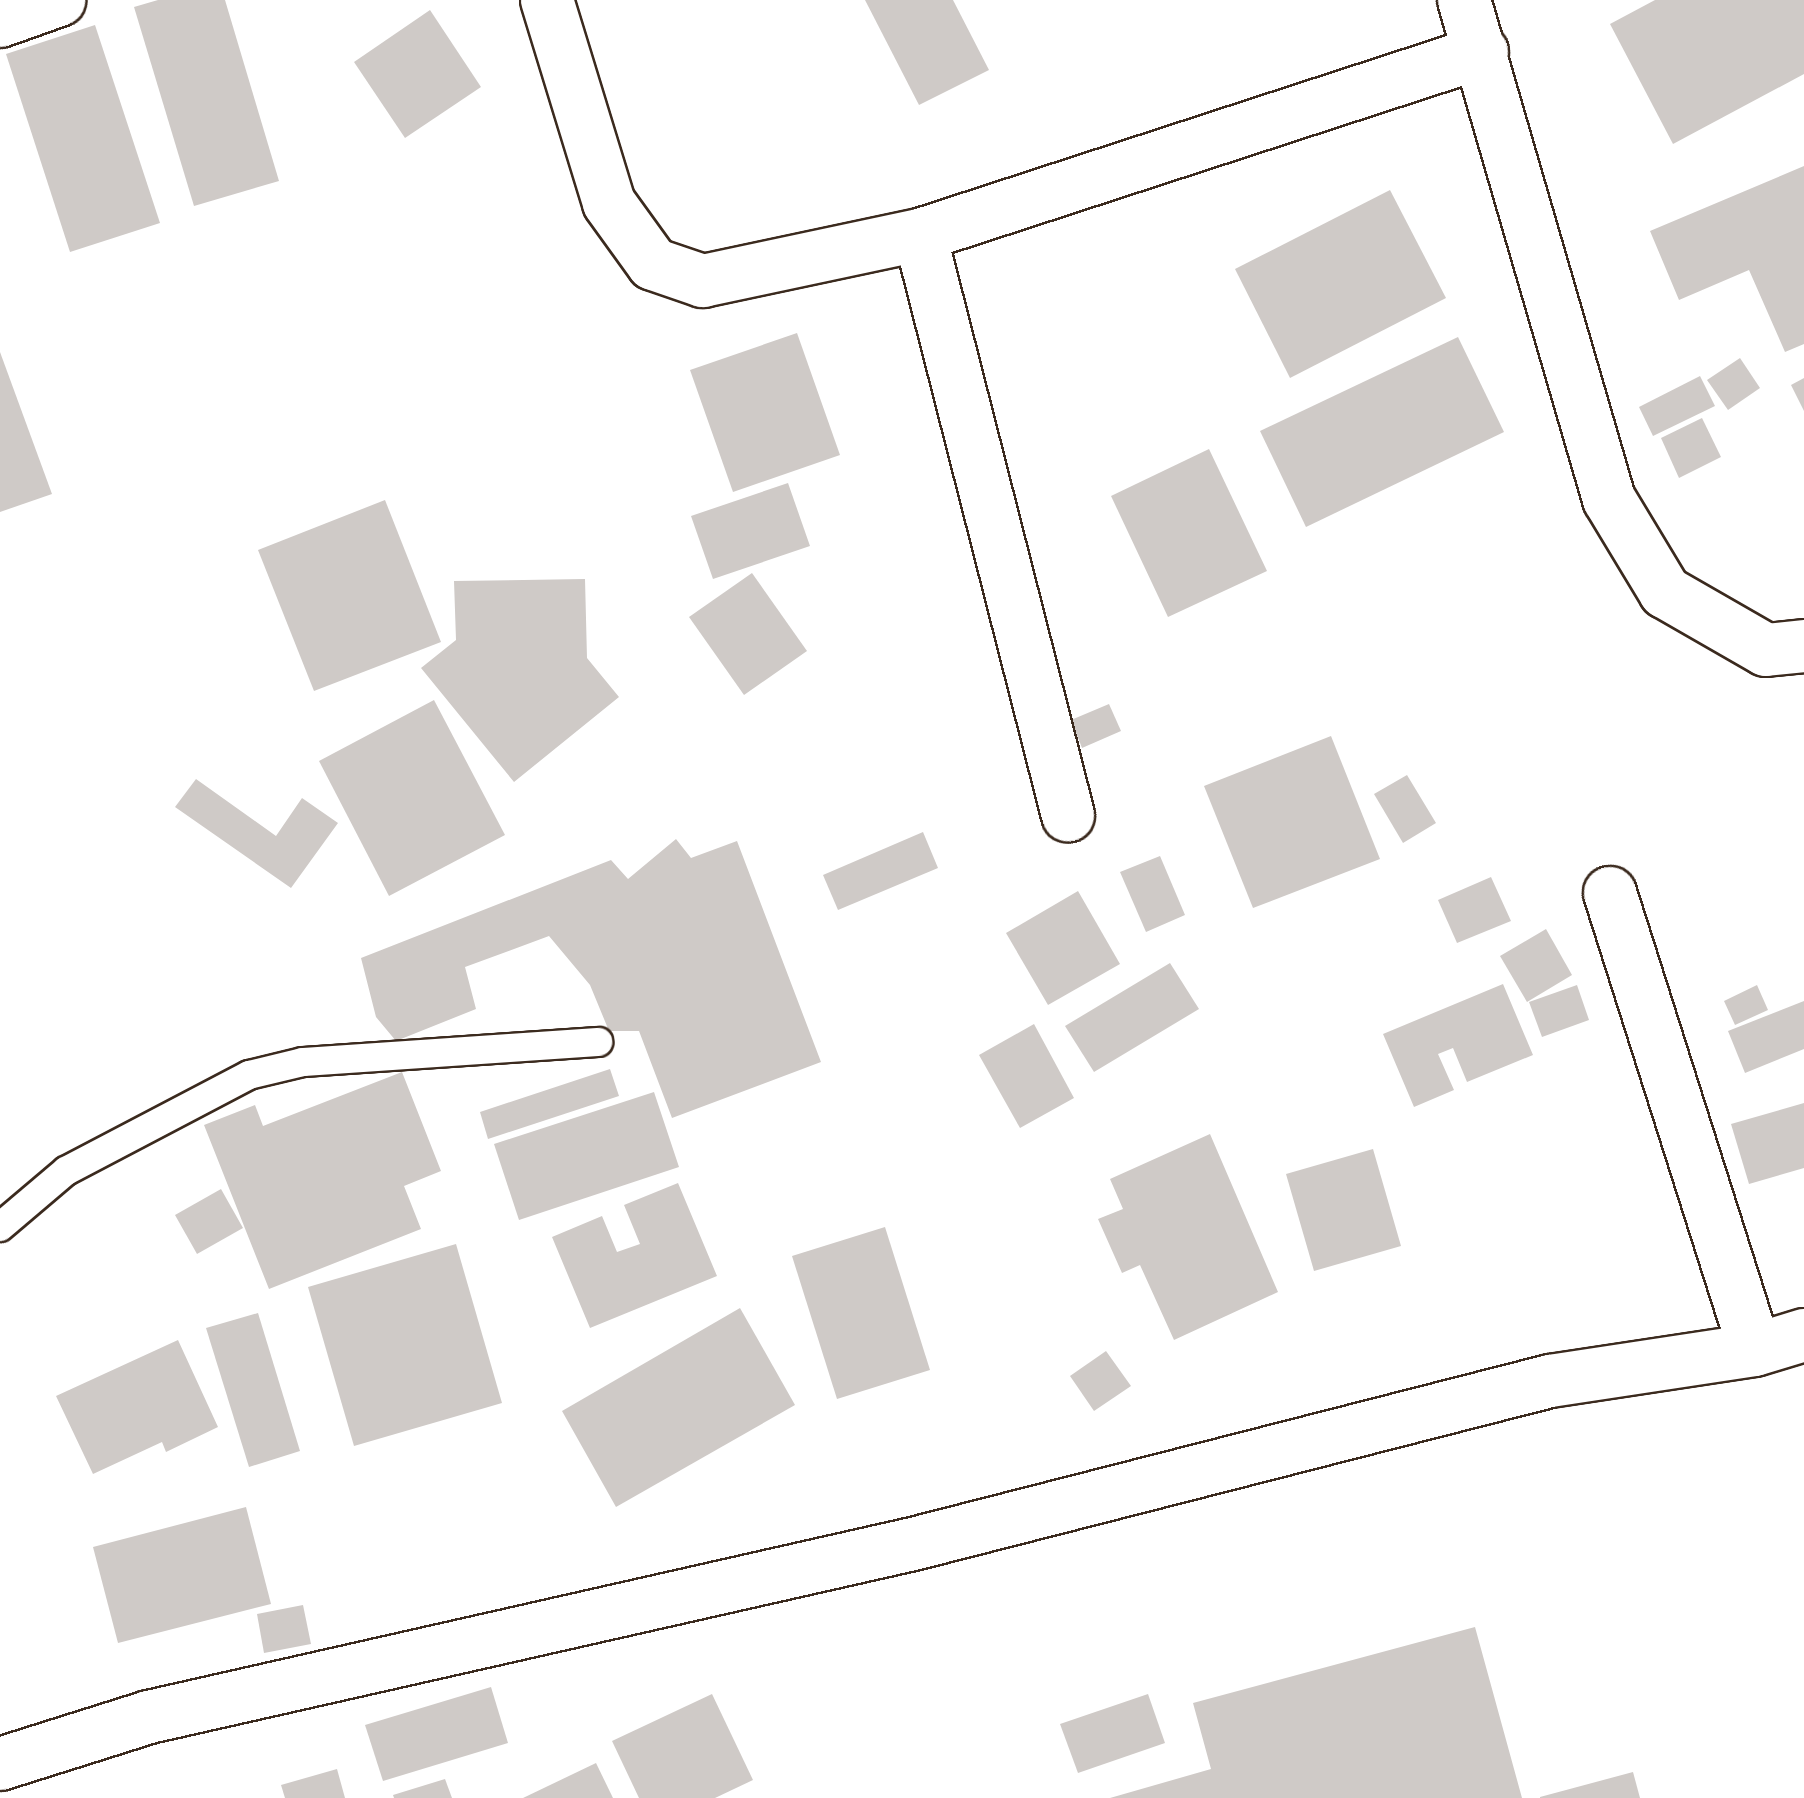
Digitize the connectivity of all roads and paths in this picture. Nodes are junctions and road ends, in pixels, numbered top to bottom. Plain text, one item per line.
1 (60, 0) edge
2 (548, 0) edge
3 (1464, 0) edge
4 (0, 21) edge
5 (1482, 52) junction
6 (920, 235) junction
7 (1804, 646) edge
8 (1068, 815) dead end
9 (1610, 893) dead end
10 (598, 1042) dead end
11 (0, 1227) edge
12 (1804, 1335) edge
13 (1755, 1350) junction
14 (0, 1764) edge

1 - 4 street
2 - 6 street
3 - 5 street
5 - 6 street
5 - 7 street
6 - 8 street
9 - 13 street
10 - 11 lane
12 - 13 street
13 - 14 street

